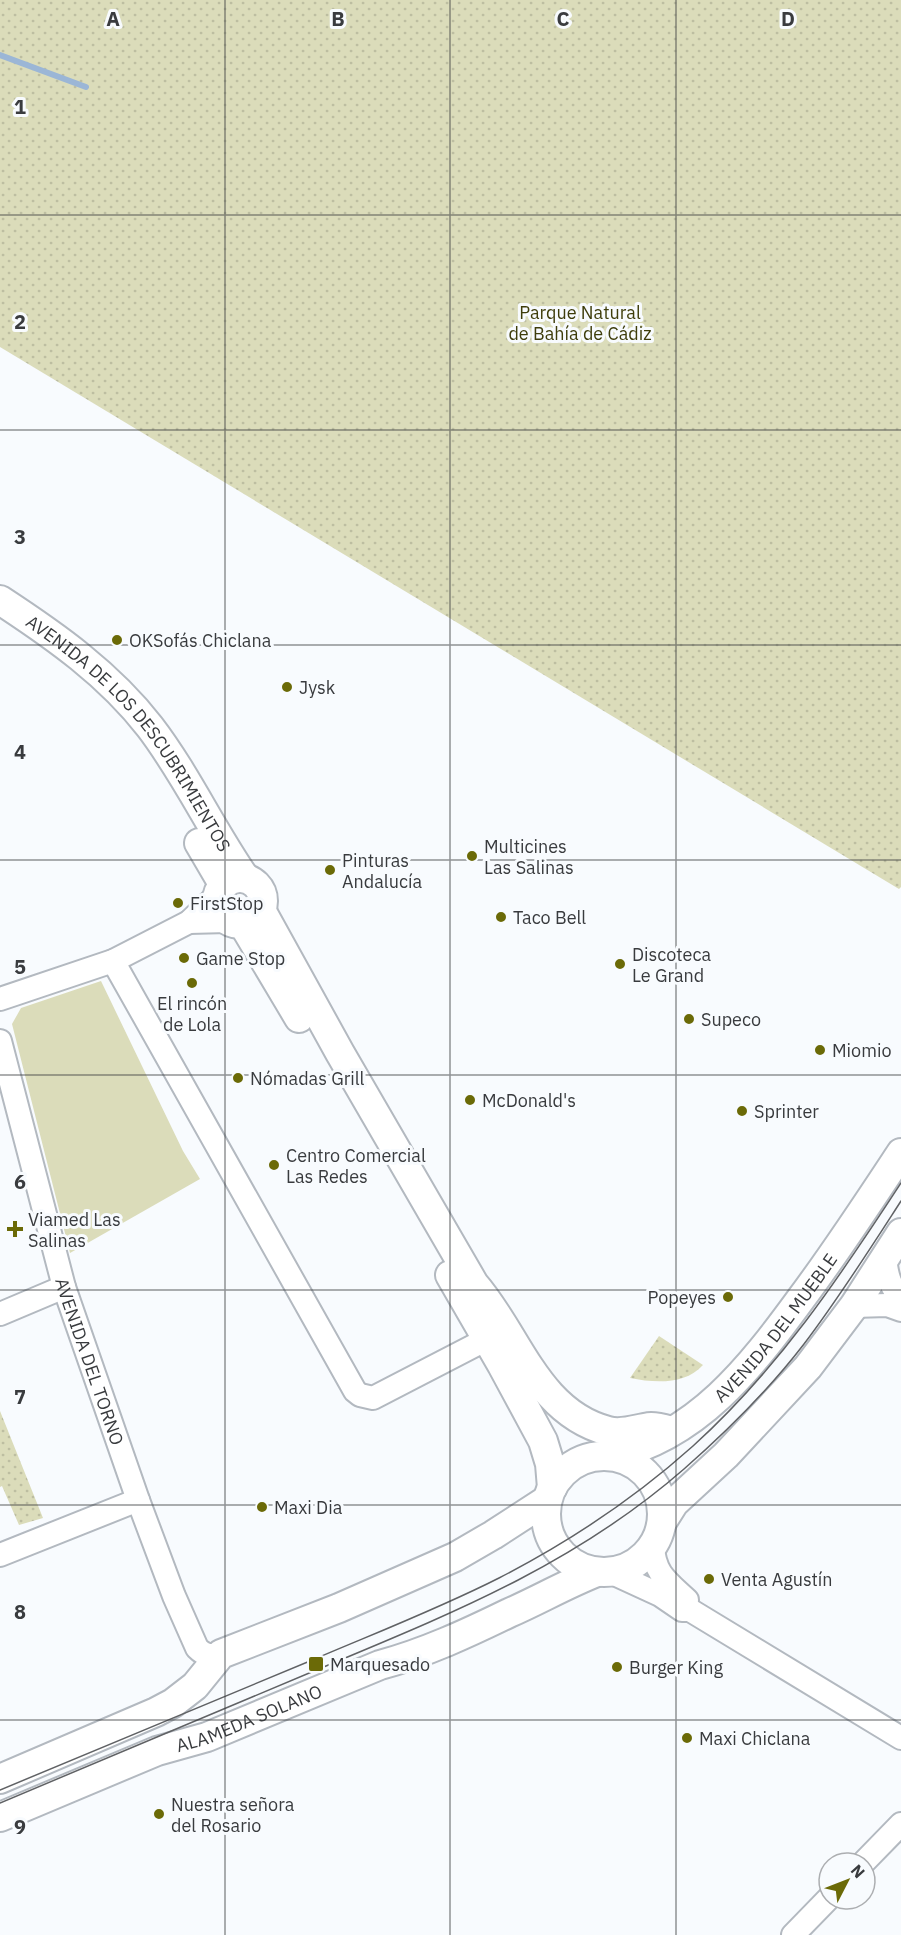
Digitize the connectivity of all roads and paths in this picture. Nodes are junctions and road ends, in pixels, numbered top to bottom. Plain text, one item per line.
1 (0, 600) edge
2 (0, 621) edge
3 (236, 902) junction
4 (113, 961) junction
5 (0, 999) edge
6 (0, 1041) edge
7 (901, 1153) edge
8 (901, 1233) edge
9 (885, 1258) junction
10 (474, 1284) junction
11 (64, 1287) junction
12 (901, 1298) edge
13 (854, 1306) junction
14 (901, 1310) edge
15 (0, 1314) edge
16 (487, 1339) junction
17 (672, 1431) junction
18 (605, 1456) junction
19 (549, 1494) junction
20 (138, 1500) junction
21 (658, 1534) junction
22 (0, 1555) edge
23 (603, 1572) junction
24 (690, 1610) junction
25 (221, 1654) junction
26 (901, 1738) edge
27 (0, 1779) edge
28 (0, 1817) edge
29 (901, 1824) edge
30 (875, 1851) edge
31 (817, 1910) edge
32 (793, 1935) edge

1 - 3 main road, AVENIDA DE LOS DESCUBRIMIENTOS
2 - 3 main road, AVENIDA DE LOS DESCUBRIMIENTOS
3 - 4 street
3 - 10 main road, AVENIDA DE LOS DESCUBRIMIENTOS
3 - 16 main road, AVENIDA DE LOS DESCUBRIMIENTOS
4 - 5 street
4 - 16 street
6 - 11 street, AVENIDA DEL TORNO
7 - 17 main road, AVENIDA DEL MUEBLE
8 - 9 main road
9 - 12 street
9 - 13 main road
10 - 17 main road, AVENIDA DE LOS DESCUBRIMIENTOS
10 - 18 main road, AVENIDA DE LOS DESCUBRIMIENTOS
11 - 15 street
11 - 20 street, AVENIDA DEL TORNO
13 - 14 street
13 - 21 main road
16 - 19 main road, AVENIDA DE LOS DESCUBRIMIENTOS
17 - 18 main road, AVENIDA DEL MUEBLE
18 - 19 main road
18 - 21 main road
19 - 23 main road
19 - 25 main road, ALAMEDA SOLANO
20 - 22 street
20 - 25 street, AVENIDA DEL TORNO
21 - 23 main road
21 - 24 street
23 - 24 street
23 - 28 main road, ALAMEDA SOLANO
24 - 26 street
25 - 27 main road, ALAMEDA SOLANO
29 - 30 street
31 - 32 street

